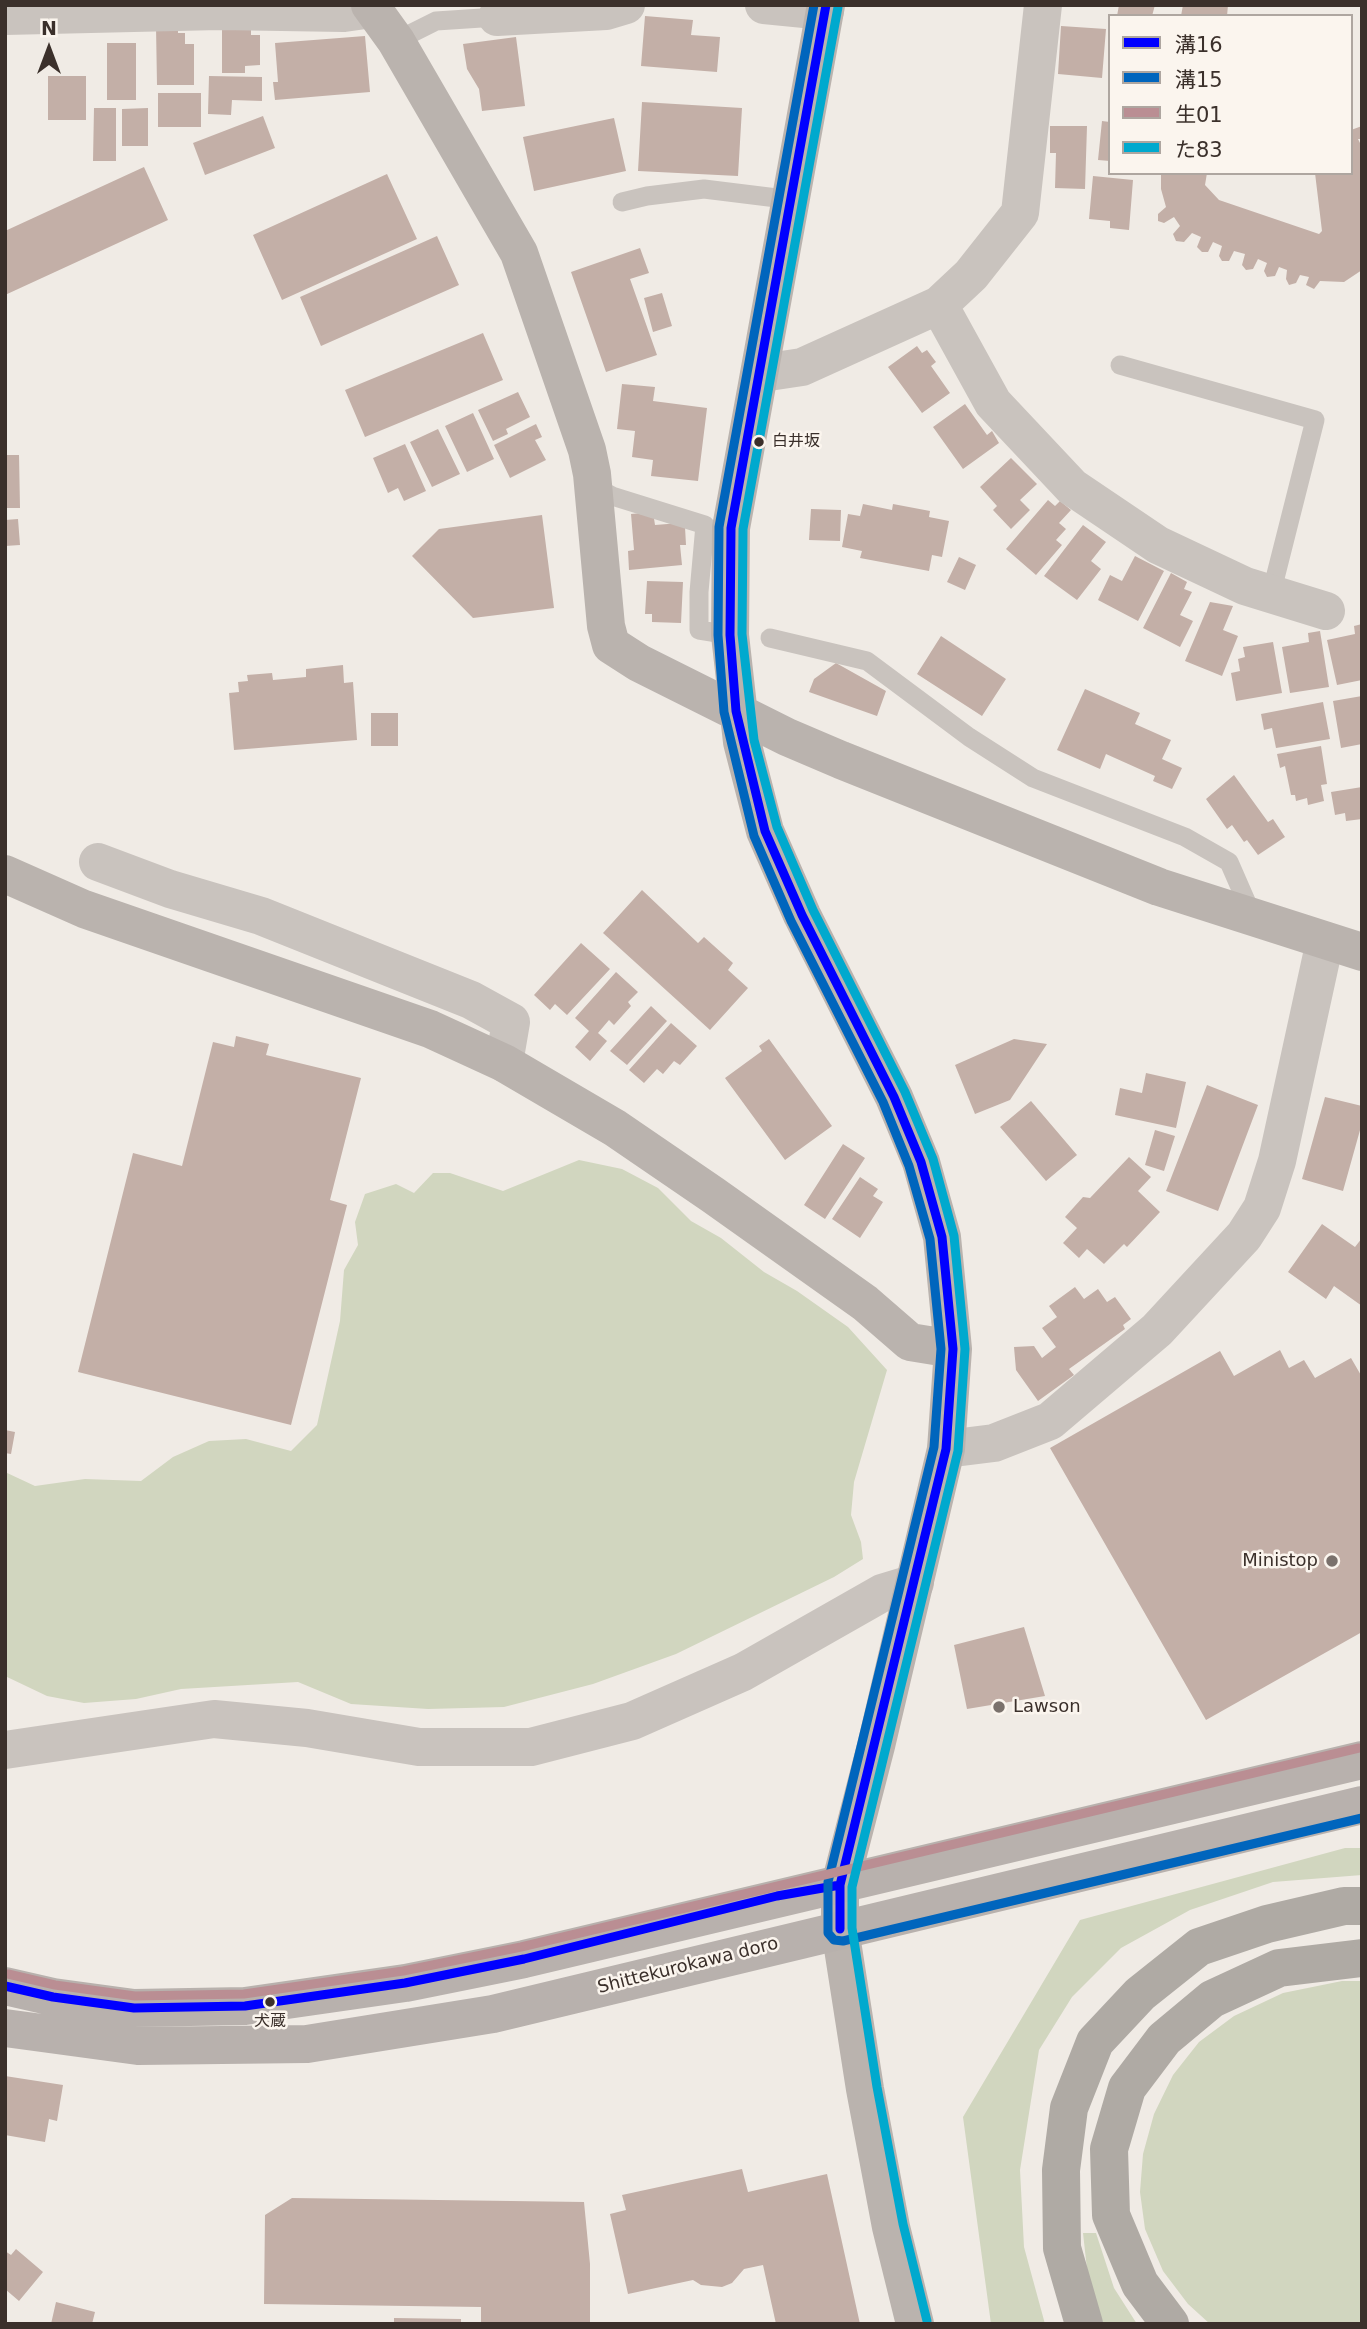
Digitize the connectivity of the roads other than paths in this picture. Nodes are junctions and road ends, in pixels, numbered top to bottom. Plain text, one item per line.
1 (626, 5) edge
2 (764, 5) edge
3 (1043, 5) edge
4 (371, 7) edge
5 (218, 8) edge
6 (826, 8) edge
7 (68, 10) edge
8 (5, 16) edge
9 (497, 17) joint
10 (396, 41) junction
11 (793, 200) junction
12 (622, 202) dead end
13 (939, 305) junction
14 (1120, 365) dead end
15 (762, 373) junction
16 (593, 486) junction
17 (1271, 594) junction
18 (1326, 611) dead end
19 (730, 635) junction
20 (770, 638) dead end
21 (736, 711) junction
22 (98, 862) dead end
23 (5, 874) edge
24 (1253, 919) junction
25 (1325, 941) junction
26 (1361, 952) edge
27 (504, 1063) junction
28 (953, 1349) junction
29 (946, 1449) junction
30 (915, 1583) junction
31 (5, 1750) edge
32 (1362, 1760) edge
33 (1362, 1805) edge
34 (839, 1885) junction
35 (1362, 1906) edge
36 (840, 1929) junction
37 (1362, 1958) edge
38 (5, 1986) edge
39 (5, 2028) edge
40 (915, 2324) edge
41 (1084, 2324) edge
42 (1170, 2324) edge

1 - 9 street
2 - 6 street
3 - 13 street
4 - 5 street
4 - 10 street
5 - 7 street
6 - 11 street
7 - 8 street
9 - 10 lane
10 - 16 street
11 - 12 lane
11 - 15 street
13 - 15 street
13 - 17 street
14 - 17 lane
15 - 19 street
16 - 19 lane
16 - 21 street
17 - 18 street
19 - 21 street
20 - 24 lane
21 - 24 street
21 - 28 street
22 - 27 street
23 - 27 street
24 - 25 street
25 - 26 street
25 - 29 street
27 - 28 street
28 - 29 street
29 - 30 street
30 - 31 street
30 - 34 street
32 - 34 main road
33 - 36 main road, Shittekurokawa doro
34 - 36 street
34 - 38 main road
35 - 41 highway
36 - 39 main road, Shittekurokawa doro
36 - 40 street
37 - 42 highway

